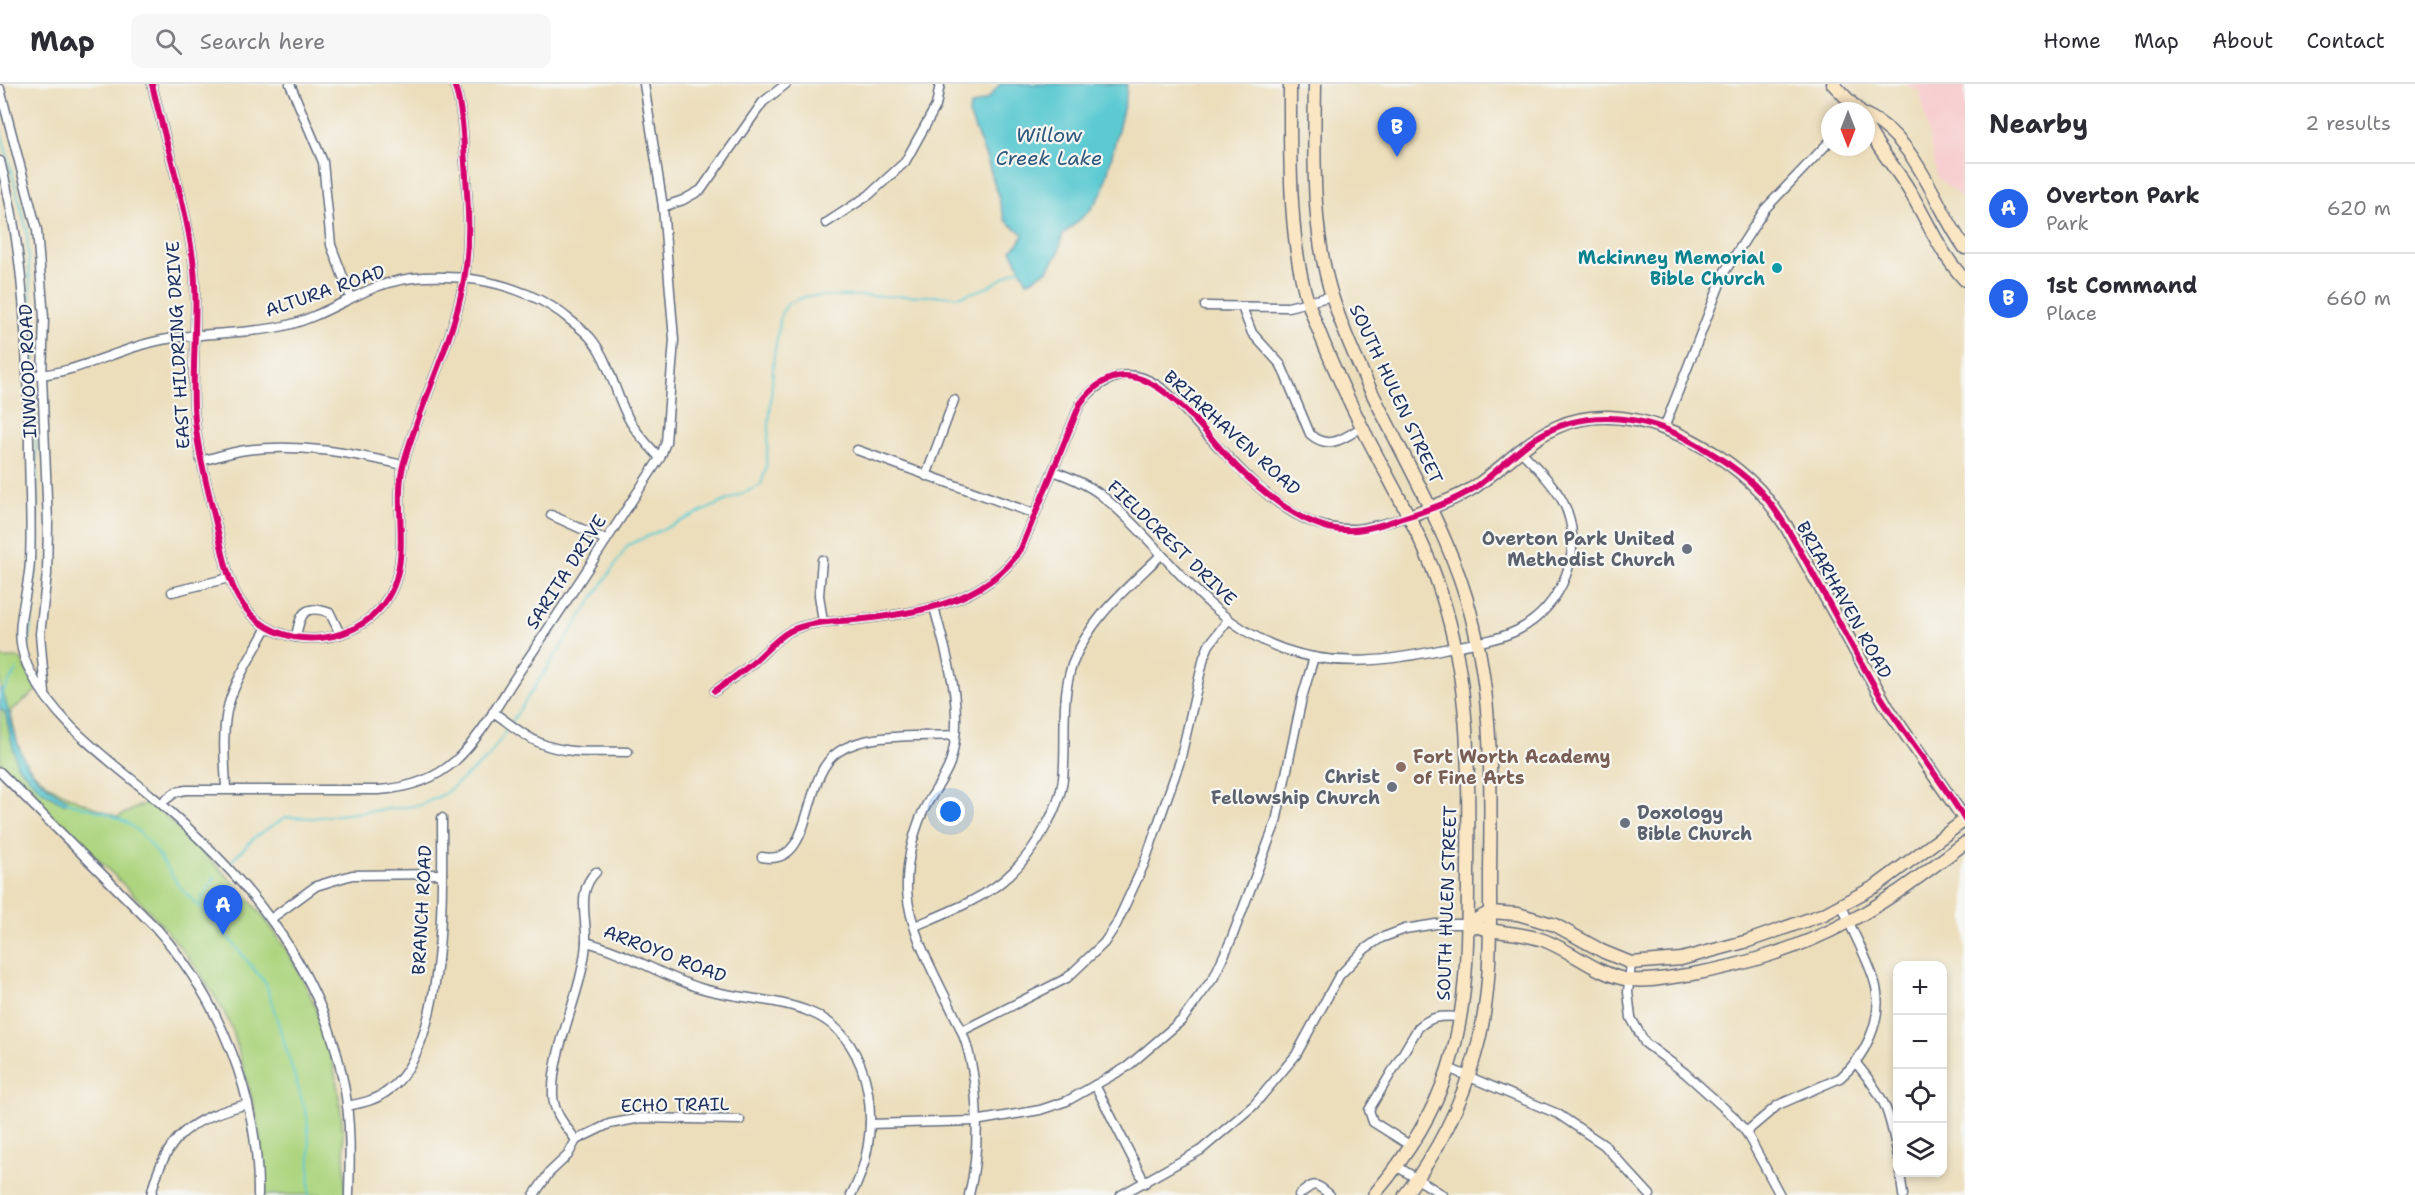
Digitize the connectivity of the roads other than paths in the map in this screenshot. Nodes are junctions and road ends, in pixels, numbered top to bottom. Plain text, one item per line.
1 (152, 84) edge
2 (290, 84) edge
3 (454, 84) edge
4 (644, 84) edge
5 (786, 84) edge
6 (940, 84) edge
7 (1290, 84) edge
8 (1315, 84) edge
9 (1833, 84) edge
10 (0, 89) edge
11 (1850, 102) edge
12 (1875, 119) edge
13 (1875, 139) edge
14 (1821, 150) edge
15 (0, 161) edge
16 (663, 207) junction
17 (826, 223) dead end
18 (1965, 248) edge
19 (464, 279) junction
20 (1965, 280) edge
21 (1332, 296) junction
22 (351, 298) junction
23 (1308, 302) junction
24 (1205, 306) dead end
25 (1242, 307) junction
26 (194, 337) junction
27 (28, 375) junction
28 (42, 376) junction
29 (954, 400) dead end
30 (1362, 428) junction
31 (1664, 428) junction
32 (857, 450) dead end
33 (1521, 450) junction
34 (660, 458) junction
35 (201, 461) junction
36 (403, 465) junction
37 (1053, 471) junction
38 (926, 476) junction
39 (1428, 508) junction
40 (1035, 514) junction
41 (550, 515) dead end
42 (1410, 516) junction
43 (606, 540) junction
44 (1160, 556) junction
45 (822, 560) dead end
46 (229, 578) junction
47 (172, 592) dead end
48 (934, 607) junction
49 (1228, 620) junction
50 (823, 622) junction
51 (267, 627) junction
52 (340, 634) junction
53 (296, 637) junction
54 (1478, 642) junction
55 (1456, 646) junction
56 (41, 657) junction
57 (1314, 657) junction
58 (26, 663) junction
59 (714, 691) dead end
60 (45, 693) junction
61 (493, 712) junction
62 (955, 735) junction
63 (628, 752) dead end
64 (0, 772) edge
65 (226, 789) junction
66 (161, 803) junction
67 (442, 818) dead end
68 (1965, 820) edge
69 (1965, 843) edge
70 (762, 857) dead end
71 (596, 872) dead end
72 (442, 874) junction
73 (1842, 905) junction
74 (1490, 912) junction
75 (272, 918) junction
76 (1848, 922) junction
77 (1468, 924) junction
78 (915, 926) junction
79 (1490, 932) junction
80 (586, 942) junction
81 (1631, 963) junction
82 (1629, 980) junction
83 (1461, 1017) junction
84 (962, 1031) junction
85 (1855, 1062) junction
86 (1448, 1068) junction
87 (1468, 1077) junction
88 (1095, 1085) junction
89 (248, 1104) junction
90 (347, 1106) junction
91 (740, 1120) dead end
92 (975, 1121) junction
93 (870, 1124) junction
94 (1893, 1130) edge
95 (1746, 1132) junction
96 (576, 1140) junction
97 (1411, 1146) junction
98 (1398, 1167) junction
99 (1901, 1177) edge
100 (1417, 1179) junction
101 (1145, 1183) junction
102 (151, 1195) edge
103 (258, 1195) edge
104 (349, 1195) edge
105 (534, 1195) edge
106 (851, 1195) edge
107 (969, 1195) edge
108 (1121, 1195) edge
109 (1299, 1195) edge
110 (1330, 1195) edge
111 (1374, 1195) edge
112 (1405, 1195) edge
113 (1443, 1195) edge
114 (1650, 1195) edge
115 (1780, 1195) edge
116 (1903, 1195) edge

1 - 26 street, EAST HILDRING DRIVE
2 - 22 street
3 - 19 street
4 - 16 street, SARITA DRIVE
5 - 16 street
6 - 17 street
7 - 23 main road, SOUTH HULEN STREET
8 - 21 main road, SOUTH HULEN STREET
9 - 11 main road
10 - 28 street, INWOOD ROAD
12 - 18 main road
13 - 20 main road
14 - 31 street
15 - 27 street, INWOOD ROAD
16 - 34 street, SARITA DRIVE
19 - 22 street, ALTURA ROAD
19 - 34 street, ALTURA ROAD
19 - 36 street
21 - 23 street
21 - 39 main road, SOUTH HULEN STREET
22 - 26 street, ALTURA ROAD
23 - 25 street
23 - 30 main road, SOUTH HULEN STREET
24 - 25 street
25 - 30 street
26 - 28 street, ALTURA ROAD
26 - 35 street, EAST HILDRING DRIVE
27 - 28 street, ALTURA ROAD
27 - 58 street, INWOOD ROAD
28 - 56 street, INWOOD ROAD
29 - 38 street
30 - 42 main road, SOUTH HULEN STREET
31 - 33 main road, BRIARHAVEN ROAD
31 - 68 main road, BRIARHAVEN ROAD
32 - 38 street
33 - 39 main road, BRIARHAVEN ROAD
33 - 54 street, FIELDCREST DRIVE
34 - 43 street, SARITA DRIVE
35 - 36 street
35 - 46 street, EAST HILDRING DRIVE
36 - 52 street
37 - 40 street, BRIARHAVEN ROAD
37 - 42 street, BRIARHAVEN ROAD
37 - 44 street, FIELDCREST DRIVE
38 - 40 street
39 - 42 main road, BRIARHAVEN ROAD
39 - 54 main road, SOUTH HULEN STREET
40 - 48 street, BRIARHAVEN ROAD
41 - 43 street
42 - 55 main road, SOUTH HULEN STREET
43 - 61 street, SARITA DRIVE
44 - 49 street, FIELDCREST DRIVE
44 - 78 street
45 - 50 street
46 - 47 street
46 - 51 street, EAST HILDRING DRIVE
48 - 50 street, BRIARHAVEN ROAD
48 - 62 street
49 - 57 street, FIELDCREST DRIVE
49 - 84 street
50 - 59 street, BRIARHAVEN ROAD
51 - 53 street
51 - 65 street
52 - 53 street
52 - 53 street
54 - 55 street, FIELDCREST DRIVE
54 - 74 main road, SOUTH HULEN STREET
55 - 57 street, FIELDCREST DRIVE
55 - 77 main road, SOUTH HULEN STREET
56 - 58 street
56 - 60 street, INWOOD ROAD
57 - 88 street
58 - 60 street, INWOOD ROAD
60 - 66 street, INWOOD ROAD
61 - 63 street
61 - 65 street, SARITA DRIVE
62 - 70 street
62 - 78 street
64 - 89 street
65 - 66 street, SARITA DRIVE
66 - 75 street, INWOOD ROAD
67 - 72 street, BRANCH ROAD
68 - 73 main road
69 - 76 main road
71 - 80 street
72 - 75 street
72 - 90 street, BRANCH ROAD
73 - 76 street
73 - 81 main road
74 - 77 main road
74 - 79 main road, SOUTH HULEN STREET
74 - 81 main road
75 - 90 street, INWOOD ROAD
76 - 82 main road
76 - 85 street
77 - 79 main road
77 - 83 main road, SOUTH HULEN STREET
77 - 101 street
78 - 84 street
79 - 82 main road
79 - 87 main road, SOUTH HULEN STREET
80 - 93 street, ARROYO ROAD
80 - 96 street
81 - 82 street
82 - 95 street
83 - 86 main road, SOUTH HULEN STREET
83 - 97 street
84 - 92 street
85 - 94 street
85 - 95 street
86 - 87 street
86 - 97 main road, SOUTH HULEN STREET
87 - 100 main road, SOUTH HULEN STREET
87 - 114 street
88 - 92 street
88 - 101 street
89 - 102 street
89 - 103 street
90 - 104 street, INWOOD ROAD
91 - 96 street, ECHO TRAIL
92 - 93 street
92 - 107 street
93 - 106 street, ARROYO ROAD
95 - 115 street
96 - 105 street, ECHO TRAIL
97 - 98 main road, SOUTH HULEN STREET
98 - 100 street
98 - 111 main road, SOUTH HULEN STREET
99 - 116 street
100 - 112 main road, SOUTH HULEN STREET
100 - 113 street
101 - 108 street
109 - 110 street

